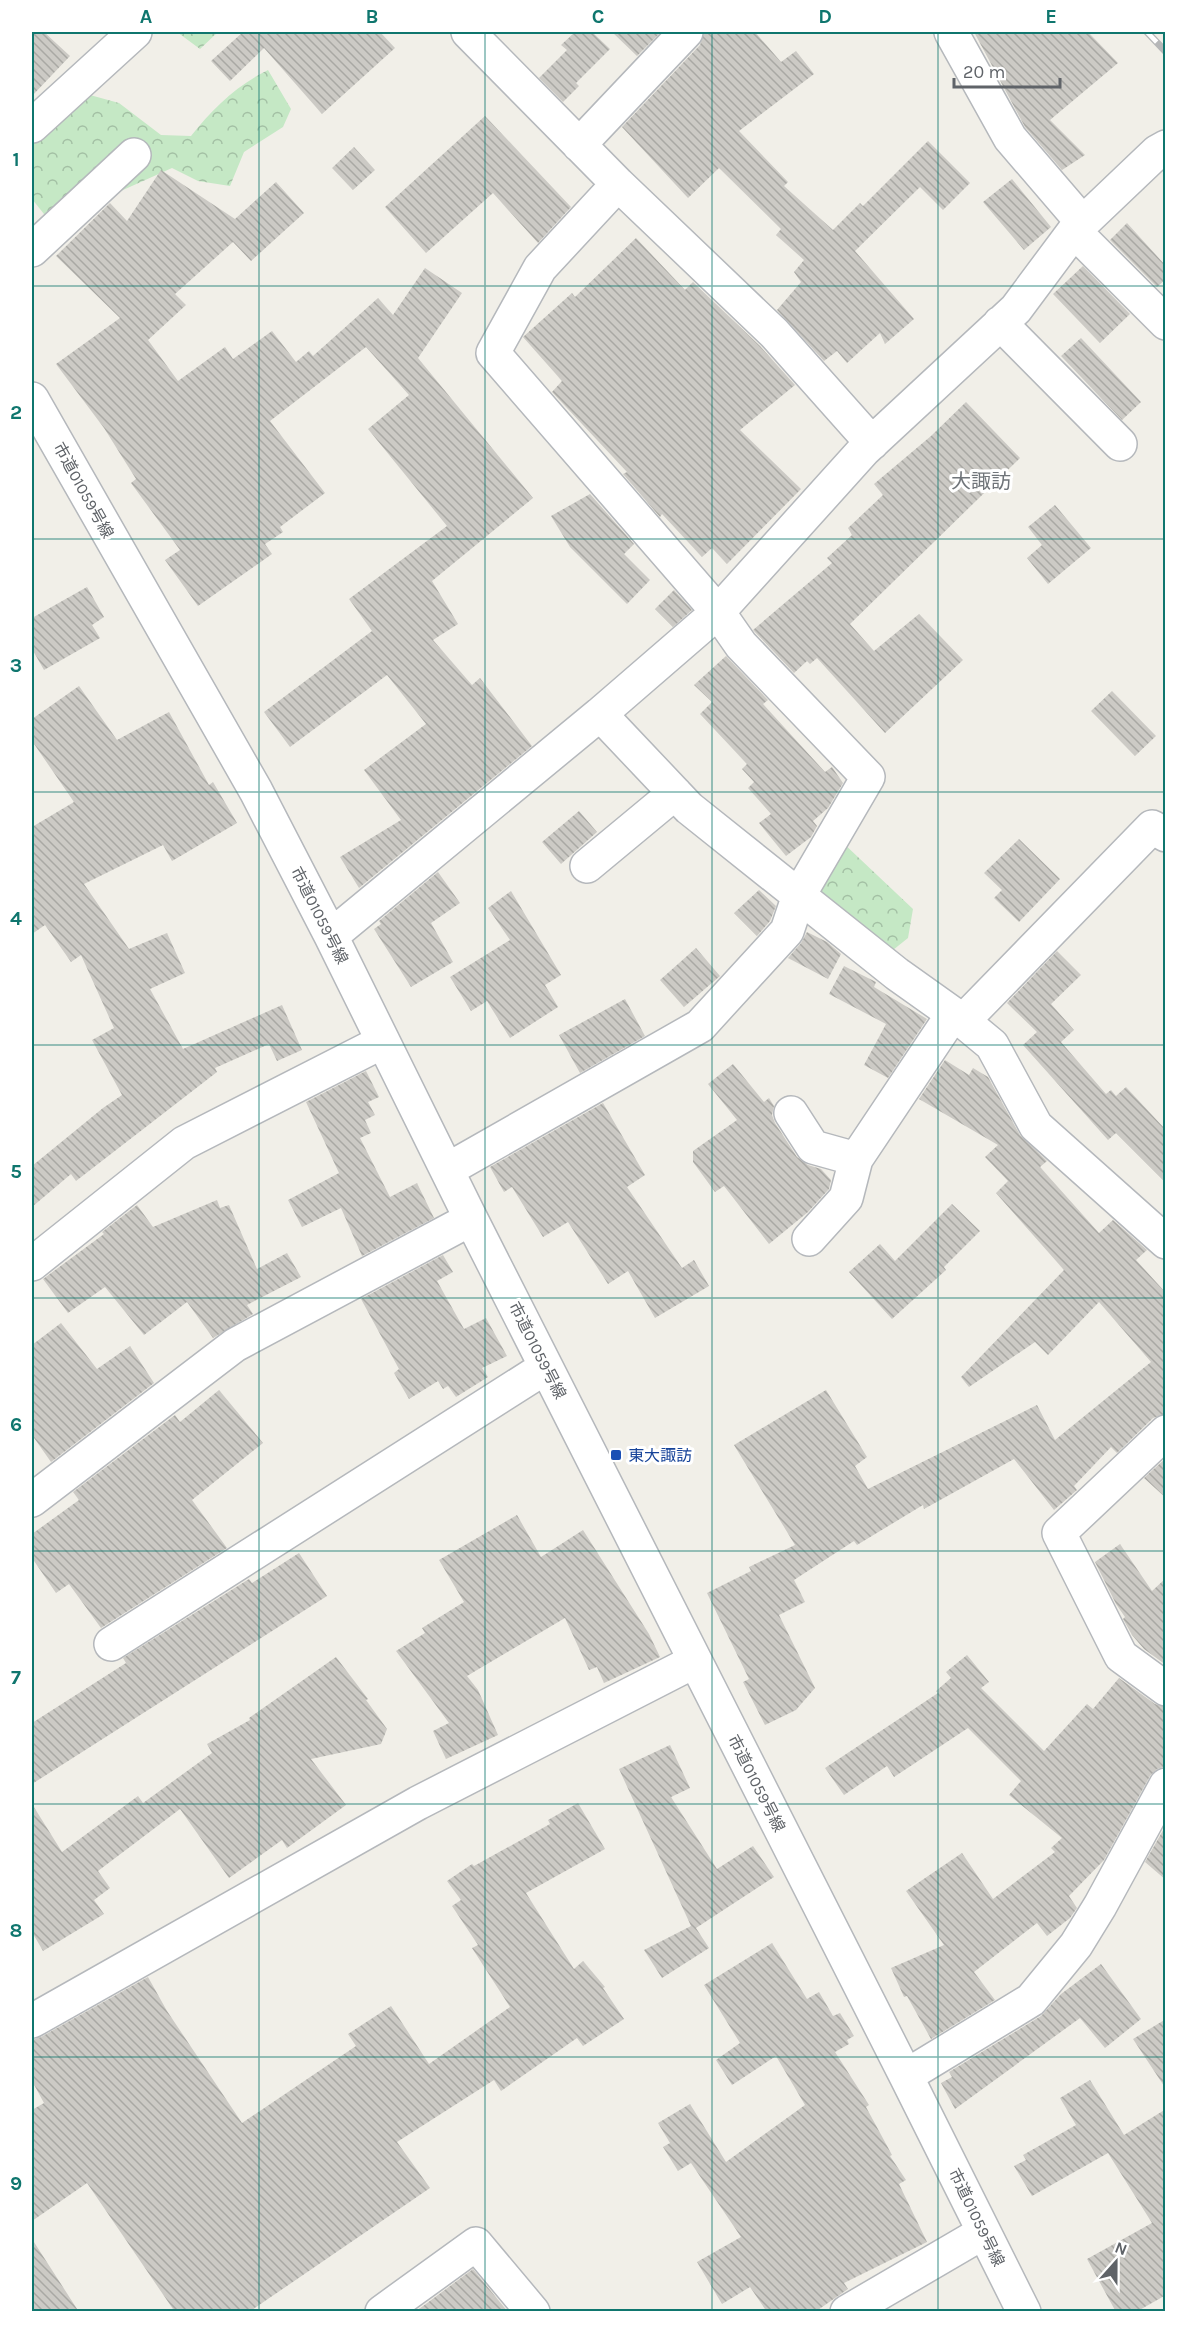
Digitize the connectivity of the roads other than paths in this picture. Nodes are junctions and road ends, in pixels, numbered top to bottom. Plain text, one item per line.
1 (135, 32) edge
2 (468, 32) edge
3 (686, 32) edge
4 (951, 32) edge
5 (32, 126) edge
6 (579, 145) junction
7 (1166, 147) edge
8 (134, 155) dead end
9 (618, 184) junction
10 (1079, 227) junction
11 (32, 250) edge
12 (1000, 323) junction
13 (1166, 323) edge
14 (34, 409) edge
15 (872, 443) junction
16 (1120, 444) dead end
17 (718, 612) junction
18 (600, 714) junction
19 (675, 793) junction
20 (1166, 835) edge
21 (587, 866) dead end
22 (799, 895) junction
23 (331, 936) junction
24 (958, 1018) junction
25 (382, 1042) junction
26 (790, 1113) dead end
27 (856, 1159) junction
28 (447, 1170) junction
29 (471, 1219) junction
30 (809, 1239) dead end
31 (1166, 1242) edge
32 (32, 1264) edge
33 (546, 1367) junction
34 (1166, 1432) edge
35 (32, 1500) edge
36 (111, 1644) dead end
37 (695, 1661) junction
38 (1166, 1689) edge
39 (1166, 1785) edge
40 (32, 2021) edge
41 (906, 2076) junction
42 (984, 2232) junction
43 (382, 2312) edge
44 (533, 2312) edge
45 (848, 2312) edge
46 (1024, 2312) edge

1 - 5 street
2 - 6 street
3 - 6 street
4 - 10 street
6 - 9 street
7 - 10 street
8 - 11 street
9 - 15 street
9 - 17 street
10 - 12 street
10 - 13 street
12 - 15 street
12 - 16 street
14 - 23 street, 市道01059号線
15 - 17 street
17 - 18 street
17 - 22 street
18 - 19 street
18 - 23 street
19 - 21 street
19 - 22 street
20 - 24 street
22 - 24 street
22 - 28 street
23 - 25 street, 市道01059号線
24 - 27 street
24 - 31 street
25 - 28 street, 市道01059号線
25 - 32 street
26 - 27 street
27 - 30 street
28 - 29 street, 市道01059号線
29 - 33 street, 市道01059号線
29 - 35 street
33 - 36 street
33 - 37 street, 市道01059号線
34 - 38 street
37 - 40 street
37 - 41 street, 市道01059号線
39 - 41 street
41 - 42 street, 市道01059号線
42 - 45 street
42 - 46 street, 市道01059号線
43 - 44 street

